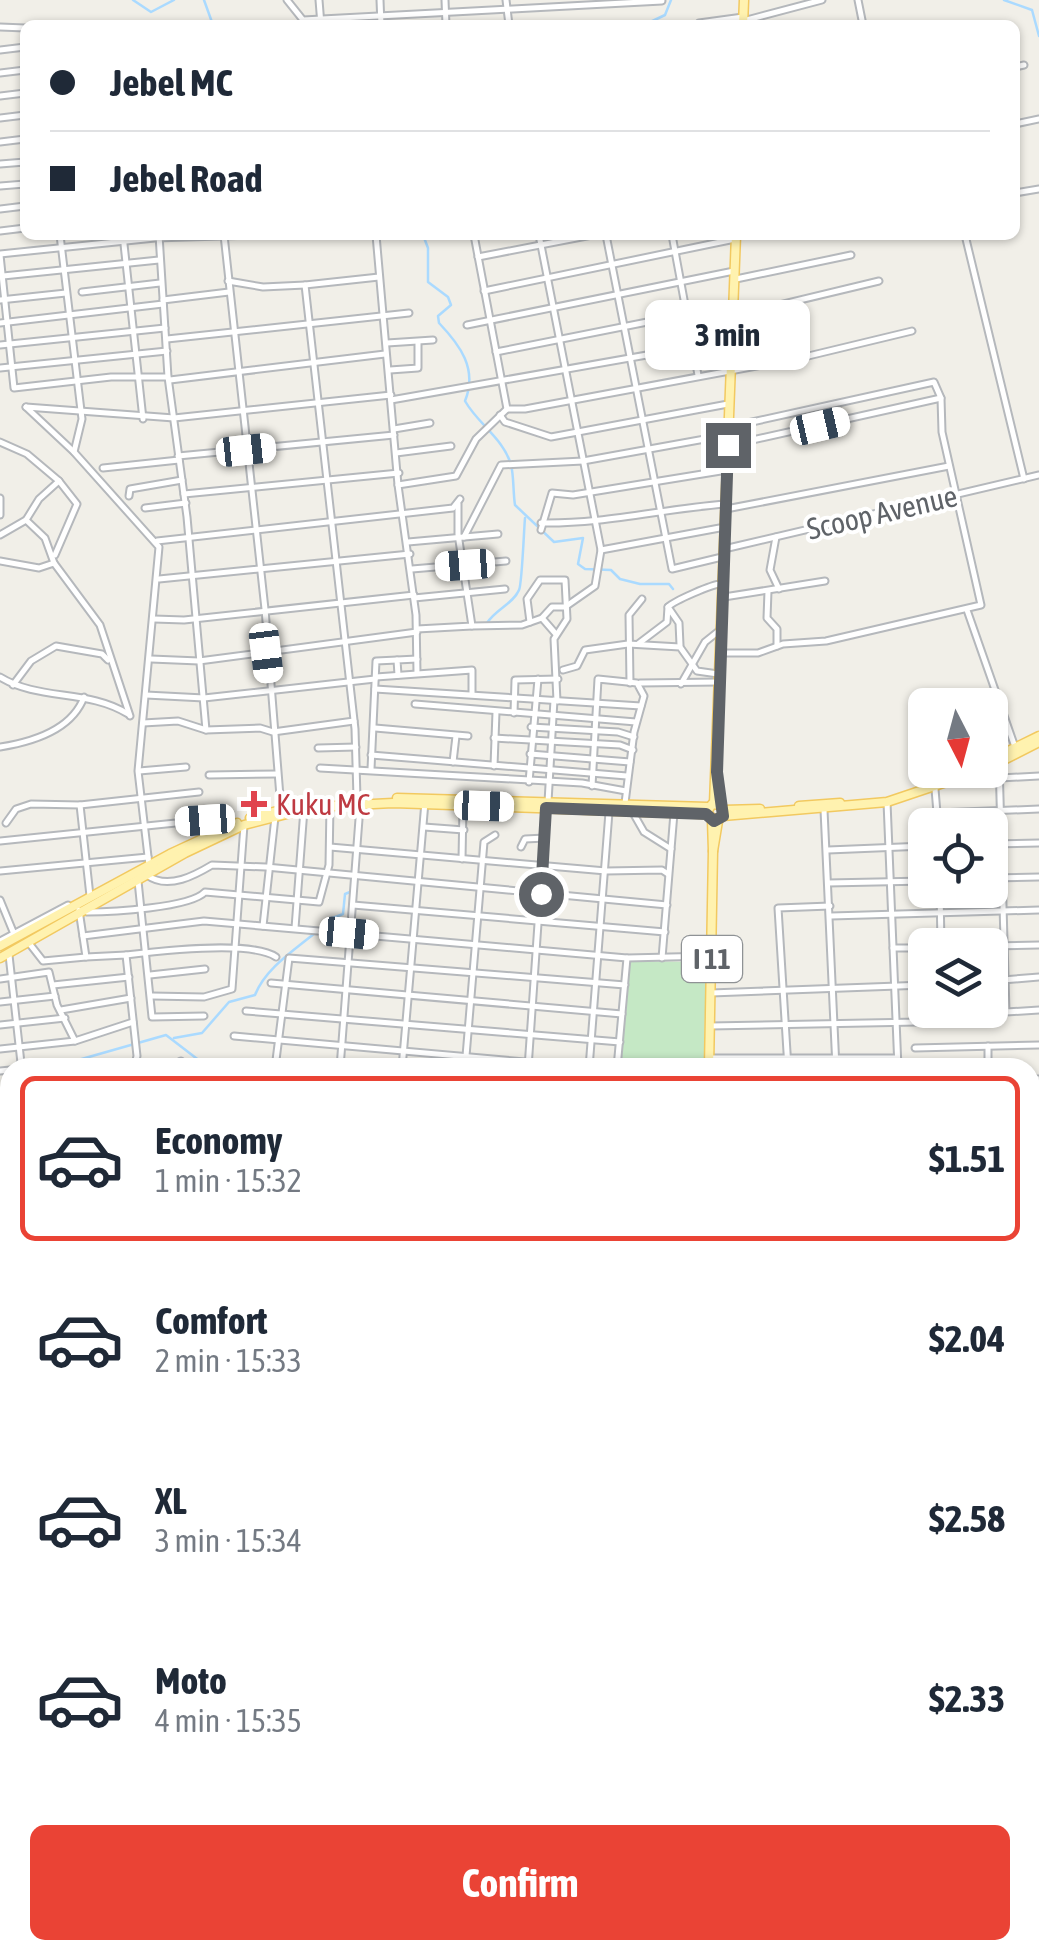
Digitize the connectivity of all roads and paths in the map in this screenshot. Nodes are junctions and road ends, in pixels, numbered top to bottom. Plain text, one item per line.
1 (380, 0) edge
2 (444, 0) edge
3 (506, 0) edge
4 (822, 0) edge
5 (662, 2) edge
6 (631, 3) edge
7 (568, 4) edge
8 (507, 9) junction
9 (446, 13) junction
10 (381, 16) junction
11 (340, 20) edge
12 (381, 20) edge
13 (446, 20) edge
14 (509, 20) edge
15 (747, 20) edge
16 (1024, 65) dead end
17 (1020, 66) edge
18 (61, 240) edge
19 (109, 240) edge
20 (123, 240) edge
21 (159, 240) edge
22 (224, 240) edge
23 (376, 240) edge
24 (475, 240) edge
25 (540, 240) edge
26 (566, 240) edge
27 (607, 240) edge
28 (673, 240) edge
29 (724, 240) edge
30 (736, 240) edge
31 (966, 240) edge
32 (541, 245) junction
33 (62, 247) junction
34 (676, 252) junction
35 (0, 254) edge
36 (850, 254) dead end
37 (478, 257) junction
38 (159, 260) junction
39 (126, 263) junction
40 (612, 265) junction
41 (65, 271) junction
42 (734, 275) junction
43 (1, 276) edge
44 (380, 276) junction
45 (548, 278) junction
46 (228, 281) junction
47 (682, 281) junction
48 (879, 281) dead end
49 (160, 283) junction
50 (304, 285) junction
51 (129, 288) junction
52 (484, 291) junction
53 (82, 292) dead end
54 (229, 292) junction
55 (66, 293) junction
56 (617, 294) junction
57 (2, 300) edge
58 (163, 302) junction
59 (733, 305) junction
60 (554, 307) junction
61 (131, 308) junction
62 (409, 313) dead end
63 (688, 314) junction
64 (69, 315) junction
65 (382, 316) junction
66 (733, 316) junction
67 (487, 321) junction
68 (4, 322) edge
69 (308, 323) junction
70 (468, 325) dead end
71 (624, 326) junction
72 (165, 328) junction
73 (912, 330) dead end
74 (233, 331) junction
75 (132, 332) junction
76 (71, 338) junction
77 (166, 339) junction
78 (560, 339) junction
79 (433, 340) dead end
80 (732, 340) junction
81 (418, 342) junction
82 (388, 343) junction
83 (10, 344) junction
84 (0, 345) edge
85 (692, 346) junction
86 (167, 351) junction
87 (494, 352) junction
88 (136, 354) junction
89 (385, 354) junction
90 (632, 358) junction
91 (74, 360) junction
92 (312, 363) junction
93 (12, 367) junction
94 (0, 368) edge
95 (390, 370) junction
96 (565, 370) junction
97 (731, 371) junction
98 (237, 372) junction
99 (138, 376) junction
100 (698, 376) junction
101 (168, 378) junction
102 (77, 382) junction
103 (500, 382) junction
104 (636, 388) junction
105 (391, 397) junction
106 (941, 398) junction
107 (571, 400) junction
108 (318, 402) junction
109 (729, 404) junction
110 (507, 408) junction
111 (79, 410) junction
112 (242, 412) junction
113 (500, 416) junction
114 (642, 417) junction
115 (174, 418) junction
116 (143, 419) junction
117 (430, 424) dead end
118 (394, 432) junction
119 (577, 434) junction
120 (728, 436) junction
121 (0, 442) edge
122 (322, 442) junction
123 (451, 446) dead end
124 (649, 448) junction
125 (246, 450) junction
126 (74, 452) junction
127 (396, 453) junction
128 (179, 458) junction
129 (582, 461) junction
130 (949, 466) junction
131 (104, 468) dead end
132 (727, 470) junction
133 (399, 473) junction
134 (1039, 475) edge
135 (1024, 479) junction
136 (182, 480) junction
137 (325, 480) junction
138 (654, 480) junction
139 (59, 481) junction
140 (398, 484) junction
141 (250, 489) junction
142 (588, 493) junction
143 (184, 494) junction
144 (955, 495) junction
145 (128, 496) dead end
146 (0, 498) edge
147 (186, 503) junction
148 (726, 506) junction
149 (145, 508) dead end
150 (660, 510) junction
151 (404, 513) junction
152 (0, 516) edge
153 (26, 520) junction
154 (329, 520) junction
155 (598, 524) junction
156 (725, 527) junction
157 (254, 529) junction
158 (498, 534) dead end
159 (187, 535) junction
160 (0, 536) edge
161 (776, 536) junction
162 (462, 538) junction
163 (764, 539) junction
164 (666, 540) junction
165 (156, 541) junction
166 (408, 542) junction
167 (601, 550) junction
168 (724, 553) junction
169 (410, 554) junction
170 (773, 554) junction
171 (506, 561) dead end
172 (0, 562) edge
173 (334, 562) junction
174 (54, 563) junction
175 (465, 565) junction
176 (259, 570) junction
177 (412, 570) junction
178 (192, 576) junction
179 (157, 579) junction
180 (826, 581) dead end
181 (724, 584) junction
182 (505, 589) dead end
183 (779, 590) junction
184 (768, 591) junction
185 (469, 593) junction
186 (414, 596) junction
187 (724, 597) junction
188 (642, 599) dead end
189 (338, 602) junction
190 (568, 606) junction
191 (668, 607) junction
192 (265, 609) junction
193 (967, 610) junction
194 (197, 618) junction
195 (542, 618) junction
196 (154, 619) junction
197 (530, 622) junction
198 (472, 626) junction
199 (722, 629) junction
200 (417, 630) junction
201 (555, 633) junction
202 (343, 640) junction
203 (628, 644) junction
204 (638, 644) junction
205 (680, 646) junction
206 (777, 646) junction
207 (266, 653) junction
208 (722, 653) junction
209 (151, 659) junction
210 (416, 659) junction
211 (108, 660) junction
212 (397, 660) junction
213 (200, 661) junction
214 (691, 666) junction
215 (563, 670) dead end
216 (417, 673) junction
217 (398, 674) junction
218 (0, 677) edge
219 (376, 678) junction
220 (720, 678) junction
221 (350, 679) junction
222 (538, 679) junction
223 (558, 679) junction
224 (634, 683) junction
225 (681, 684) junction
226 (13, 685) junction
227 (375, 688) junction
228 (271, 693) junction
229 (472, 694) junction
230 (146, 695) junction
231 (84, 697) junction
232 (204, 698) junction
233 (514, 698) junction
234 (536, 698) junction
235 (556, 700) junction
236 (415, 704) dead end
237 (595, 704) junction
238 (642, 706) junction
239 (496, 712) junction
240 (514, 712) junction
241 (533, 713) junction
242 (553, 715) junction
243 (594, 718) junction
244 (354, 721) junction
245 (636, 722) junction
246 (143, 723) junction
247 (531, 727) junction
248 (375, 728) junction
249 (553, 728) junction
250 (206, 730) junction
251 (273, 732) junction
252 (592, 732) junction
253 (456, 736) junction
254 (468, 736) dead end
255 (494, 738) junction
256 (634, 738) junction
257 (1039, 739) edge
258 (530, 740) junction
259 (552, 742) junction
260 (592, 745) junction
261 (0, 747) edge
262 (356, 747) junction
263 (318, 748) dead end
264 (1016, 748) junction
265 (633, 750) junction
266 (1008, 753) edge
267 (530, 754) junction
268 (371, 755) junction
269 (1008, 755) edge
270 (393, 756) junction
271 (550, 756) junction
272 (592, 759) junction
273 (453, 762) junction
274 (630, 762) junction
275 (494, 766) junction
276 (186, 767) dead end
277 (320, 768) dead end
278 (356, 768) junction
279 (530, 768) junction
280 (371, 769) junction
281 (550, 770) junction
282 (138, 771) junction
283 (391, 771) junction
284 (592, 772) junction
285 (276, 774) junction
286 (209, 776) dead end
287 (627, 776) junction
288 (1039, 776) edge
289 (1008, 778) edge
290 (529, 782) junction
291 (549, 784) junction
292 (592, 786) junction
293 (919, 788) edge
294 (935, 789) joint
295 (626, 790) junction
296 (199, 792) dead end
297 (144, 798) junction
298 (358, 801) junction
299 (425, 801) junction
300 (887, 802) junction
301 (80, 805) junction
302 (330, 805) junction
303 (547, 805) junction
304 (463, 806) junction
305 (629, 808) junction
306 (937, 808) edge
307 (304, 809) junction
308 (608, 809) junction
309 (1039, 809) edge
310 (824, 810) junction
311 (1008, 810) edge
312 (715, 812) junction
313 (278, 813) junction
314 (674, 813) junction
315 (6, 822) dead end
316 (146, 826) junction
317 (244, 826) junction
318 (424, 827) junction
319 (464, 830) junction
320 (223, 832) junction
321 (82, 833) junction
322 (212, 834) junction
323 (496, 835) dead end
324 (546, 838) junction
325 (0, 841) edge
326 (1039, 843) edge
327 (1008, 844) edge
328 (330, 847) junction
329 (521, 847) dead end
330 (908, 847) edge
331 (358, 848) junction
332 (892, 848) junction
333 (671, 849) junction
334 (827, 850) junction
335 (421, 854) junction
336 (462, 858) junction
337 (482, 859) junction
338 (86, 862) junction
339 (244, 866) junction
340 (543, 866) junction
341 (270, 868) junction
342 (145, 869) junction
343 (0, 871) edge
344 (606, 872) junction
345 (298, 873) junction
346 (204, 874) junction
347 (668, 874) junction
348 (326, 875) junction
349 (356, 877) junction
350 (1039, 877) edge
351 (1008, 878) edge
352 (419, 881) junction
353 (892, 881) junction
354 (908, 881) edge
355 (828, 884) junction
356 (478, 887) junction
357 (205, 892) junction
358 (242, 893) junction
359 (541, 894) junction
360 (267, 898) junction
361 (90, 899) junction
362 (603, 899) junction
363 (0, 900) edge
364 (296, 900) junction
365 (667, 905) junction
366 (353, 906) junction
367 (830, 906) junction
368 (144, 907) junction
369 (942, 908) edge
370 (1004, 908) edge
371 (79, 910) junction
372 (416, 910) junction
373 (1039, 910) edge
374 (1004, 912) junction
375 (892, 913) junction
376 (942, 913) junction
377 (477, 916) junction
378 (830, 916) junction
379 (540, 922) junction
380 (239, 923) junction
381 (263, 926) junction
382 (600, 927) junction
383 (146, 928) junction
384 (295, 928) junction
385 (942, 928) edge
386 (1004, 928) edge
387 (665, 932) junction
388 (349, 933) junction
389 (14, 934) junction
390 (83, 936) junction
391 (415, 939) junction
392 (24, 940) junction
393 (476, 943) junction
394 (0, 944) edge
395 (1039, 945) edge
396 (1008, 946) edge
397 (892, 948) junction
398 (908, 948) edge
399 (536, 950) junction
400 (234, 951) junction
401 (148, 952) junction
402 (126, 955) junction
403 (598, 955) junction
404 (4, 956) edge
405 (712, 956) junction
406 (86, 957) junction
407 (276, 957) dead end
408 (627, 958) junction
409 (662, 958) junction
410 (43, 961) junction
411 (347, 962) junction
412 (412, 968) junction
413 (205, 969) dead end
414 (49, 972) junction
415 (474, 973) junction
416 (150, 975) junction
417 (129, 977) junction
418 (1039, 977) edge
419 (13, 978) junction
420 (536, 979) junction
421 (0, 980) edge
422 (1008, 980) edge
423 (271, 983) dead end
424 (595, 983) junction
425 (283, 984) junction
426 (53, 985) junction
427 (625, 985) junction
428 (894, 986) junction
429 (908, 986) edge
430 (832, 988) junction
431 (347, 990) junction
432 (784, 990) junction
433 (711, 993) junction
434 (409, 995) junction
435 (56, 996) junction
436 (152, 996) junction
437 (130, 998) junction
438 (13, 1000) junction
439 (471, 1001) junction
440 (0, 1002) edge
441 (532, 1006) junction
442 (62, 1010) junction
443 (246, 1010) dead end
444 (1039, 1010) edge
445 (595, 1012) junction
446 (1008, 1012) edge
447 (282, 1013) junction
448 (622, 1014) junction
449 (204, 1016) dead end
450 (65, 1018) junction
451 (344, 1018) junction
452 (133, 1022) junction
453 (908, 1022) edge
454 (406, 1023) junction
455 (894, 1023) junction
456 (16, 1024) junction
457 (834, 1024) junction
458 (0, 1025) edge
459 (785, 1025) junction
460 (710, 1026) junction
461 (469, 1028) junction
462 (530, 1034) junction
463 (234, 1036) dead end
464 (592, 1040) junction
465 (75, 1041) junction
466 (620, 1042) junction
467 (278, 1043) junction
468 (342, 1045) junction
469 (1039, 1045) edge
470 (988, 1046) junction
471 (0, 1048) edge
472 (18, 1048) junction
473 (915, 1048) dead end
474 (403, 1052) junction
475 (19, 1058) edge
476 (136, 1058) edge
477 (275, 1058) edge
478 (341, 1058) edge
479 (403, 1058) edge
480 (466, 1058) joint
481 (528, 1058) edge
482 (591, 1058) edge
483 (618, 1058) edge
484 (709, 1058) edge
485 (787, 1058) edge
486 (836, 1058) edge
487 (897, 1058) edge
488 (988, 1058) edge

1 - 10 street
2 - 9 street
3 - 8 street
4 - 15 street
5 - 6 street
6 - 7 street
7 - 8 street
8 - 9 street
8 - 14 street
9 - 10 street
9 - 13 street
10 - 11 street
10 - 12 street
16 - 17 street
18 - 33 street
19 - 33 street
20 - 39 street
21 - 38 street
22 - 46 street
23 - 44 street
24 - 37 street
25 - 32 street
26 - 32 street
27 - 40 street
28 - 34 street
29 - 34 street
30 - 42 main road
31 - 135 street
32 - 37 street
32 - 45 street
33 - 35 street
33 - 41 street
34 - 40 street
34 - 47 street
35 - 43 street
36 - 42 street
37 - 52 street
38 - 39 street
38 - 49 street
39 - 41 street
39 - 51 street
40 - 45 street
40 - 56 street
41 - 43 street
41 - 55 street
42 - 47 street
42 - 59 main road
43 - 57 street
44 - 50 street
44 - 65 street
45 - 52 street
45 - 60 street
46 - 50 street
46 - 54 street
47 - 56 street
47 - 63 street
48 - 66 street
49 - 51 street
49 - 58 street
50 - 69 street
51 - 53 street
51 - 61 street
52 - 67 street
54 - 58 street
54 - 74 street
55 - 57 street
55 - 64 street
56 - 60 street
56 - 71 street
57 - 68 street
58 - 61 street
58 - 72 street
59 - 63 street
59 - 66 main road
60 - 67 street
60 - 78 street
61 - 64 street
61 - 75 street
62 - 65 street
63 - 71 street
63 - 85 street
64 - 68 street
64 - 76 street
65 - 69 street
65 - 82 street
66 - 80 main road
67 - 70 street
67 - 87 street
68 - 83 street
69 - 74 street
69 - 92 street
71 - 78 street
71 - 90 street
72 - 75 street
72 - 77 street
73 - 97 street
74 - 77 street
74 - 98 street
75 - 76 street
75 - 88 street
76 - 83 street
76 - 91 street
77 - 86 street
78 - 87 street
78 - 96 street
79 - 81 street
80 - 85 street
80 - 97 main road
81 - 82 street
81 - 95 street
82 - 89 street
83 - 84 street
83 - 93 street
85 - 90 street
85 - 100 street
86 - 88 street
86 - 101 street
87 - 103 street
88 - 91 street
88 - 99 street
89 - 92 street
89 - 95 street
90 - 96 street
90 - 104 street
91 - 93 street
91 - 102 street
92 - 98 street
92 - 108 street
93 - 94 street
93 - 102 street
95 - 105 street
96 - 103 street
96 - 107 street
97 - 100 street
97 - 109 main road
98 - 101 street
98 - 112 street
99 - 101 street
99 - 102 street
99 - 116 street
100 - 104 street
101 - 115 street
102 - 111 street
103 - 105 street
103 - 110 street
104 - 107 street
104 - 114 street
105 - 108 street
105 - 118 street
106 - 120 street
106 - 120 street
106 - 130 street
107 - 110 street
107 - 119 street
108 - 112 street
108 - 122 street
109 - 114 street
109 - 120 main road
110 - 113 street
111 - 116 street
111 - 126 street
111 - 126 street
112 - 115 street
112 - 125 street
113 - 119 street
113 - 140 street
114 - 119 street
114 - 124 street
115 - 116 street
115 - 128 street
117 - 118 street
118 - 122 street
118 - 127 street
119 - 129 street
120 - 124 street
120 - 132 main road
121 - 139 street
122 - 125 street
122 - 137 street
123 - 127 street
124 - 129 street
124 - 138 street
125 - 128 street
125 - 141 street
126 - 165 street
127 - 133 street
128 - 131 street
128 - 136 street
129 - 142 street
129 - 162 street
130 - 144 street
130 - 148 street
132 - 138 street
132 - 148 main road
133 - 137 street
133 - 140 street
134 - 135 street, Scoop Avenue
135 - 144 street, Scoop Avenue
136 - 143 street
136 - 145 street
137 - 141 street
137 - 154 street
138 - 142 street
138 - 150 street
139 - 153 street
139 - 174 street
140 - 151 street
141 - 143 street
141 - 157 street
142 - 155 street
142 - 155 street
143 - 147 street
144 - 161 street, Scoop Avenue
144 - 193 street
146 - 152 street
147 - 149 street
147 - 159 street
148 - 150 street
148 - 156 main road
150 - 155 street
150 - 164 street
151 - 154 street
151 - 162 street
151 - 166 street
153 - 160 street
153 - 174 street
154 - 157 street
154 - 173 street
155 - 167 street
156 - 164 street
156 - 168 main road
157 - 159 street
157 - 176 street
158 - 162 street
159 - 165 street
159 - 178 street
161 - 163 street, Scoop Avenue
161 - 170 street
162 - 166 street
162 - 175 street
163 - 168 street, Scoop Avenue
163 - 170 street
164 - 167 street
164 - 168 street, Scoop Avenue
165 - 179 street
166 - 169 street
167 - 190 street
168 - 181 main road
169 - 173 street
169 - 177 street
170 - 183 street
171 - 175 street
172 - 174 street
173 - 176 street
173 - 189 street
174 - 211 street
175 - 177 street
175 - 185 street
176 - 178 street
176 - 192 street
177 - 186 street
178 - 179 street
178 - 194 street
179 - 196 street
180 - 183 street
181 - 187 main road
181 - 191 street
182 - 185 street
183 - 184 street
184 - 187 street
184 - 206 street
185 - 186 street
185 - 198 street
186 - 189 street
186 - 200 street
187 - 199 main road
188 - 203 street
189 - 192 street
189 - 202 street
190 - 195 street
190 - 197 street
190 - 201 street
191 - 204 street
191 - 205 street
192 - 194 street
192 - 207 street
193 - 206 street
193 - 264 street
194 - 196 street
194 - 213 street
195 - 197 street
195 - 201 street
196 - 209 street
197 - 198 street
198 - 200 street
199 - 208 main road
199 - 214 street
200 - 202 street
200 - 210 street
201 - 223 street
202 - 207 street
202 - 221 street
203 - 204 street
203 - 215 street
203 - 224 street
204 - 205 street
205 - 214 street
206 - 208 street
207 - 213 street
207 - 228 street
208 - 220 main road
209 - 213 street
209 - 230 street
210 - 212 street
210 - 216 street
211 - 226 street
211 - 231 street
212 - 217 street
212 - 219 street
213 - 232 street
214 - 220 street
214 - 225 street
216 - 217 street
216 - 229 street
217 - 219 street
218 - 226 street
219 - 221 street
219 - 227 street
220 - 225 street
220 - 312 main road
221 - 228 street
221 - 244 street
222 - 223 street
222 - 233 street
222 - 234 street
223 - 235 street
224 - 225 street
224 - 237 street
224 - 238 street
226 - 231 street
227 - 229 street
227 - 248 street
228 - 232 street
228 - 251 street
229 - 233 street
230 - 232 street
230 - 246 street
231 - 261 street
232 - 250 street
233 - 234 street
233 - 240 street
234 - 235 street
234 - 241 street
235 - 237 street
235 - 242 street
236 - 239 street
237 - 238 street
237 - 243 street
238 - 245 street
239 - 240 street
239 - 255 street
240 - 241 street
241 - 242 street
241 - 247 street
242 - 243 street
242 - 249 street
243 - 245 street
243 - 252 street
244 - 251 street
244 - 262 street
245 - 256 street
246 - 250 street
246 - 282 street
247 - 249 street
247 - 258 street
248 - 253 street
248 - 268 street
249 - 252 street
249 - 259 street
250 - 251 street
251 - 285 street
252 - 256 street
252 - 260 street
253 - 254 street
253 - 273 street
255 - 258 street
255 - 275 street
256 - 265 street
257 - 264 main road
257 - 269 main road
258 - 259 street
258 - 267 street
259 - 260 street
259 - 271 street
260 - 265 street
260 - 272 street
262 - 263 street
262 - 278 street
264 - 266 main road
265 - 274 street
267 - 271 street
267 - 279 street
268 - 270 street
268 - 280 street
270 - 273 street
270 - 283 street
271 - 272 street
271 - 281 street
272 - 274 street
272 - 284 street
273 - 275 street
274 - 287 street
275 - 279 street
276 - 282 street
277 - 278 street
278 - 280 street
278 - 298 street
279 - 281 street
279 - 290 street
280 - 283 street
281 - 284 street
281 - 291 street
282 - 297 street
283 - 290 street
284 - 287 street
284 - 292 street
285 - 286 street
285 - 313 street
287 - 295 street
288 - 289 street
290 - 291 street
291 - 292 street
291 - 303 street
292 - 295 street
293 - 312 main road
294 - 300 main road
294 - 306 street
295 - 305 street
296 - 297 street
297 - 301 street
297 - 316 street
298 - 299 main road
298 - 302 main road
298 - 313 main road
298 - 331 street
299 - 303 main road
299 - 304 main road
299 - 318 street
300 - 310 main road
300 - 332 street
301 - 315 street
301 - 321 street
302 - 307 main road
302 - 328 street
303 - 304 main road
303 - 305 main road
303 - 308 main road
303 - 324 street
304 - 319 street
305 - 308 main road
305 - 312 main road
305 - 314 main road
305 - 333 street
307 - 313 main road
307 - 345 street
308 - 344 street
309 - 311 street
310 - 312 main road
310 - 334 street
312 - 314 main road
312 - 405 main road, I 11
313 - 317 main road
313 - 320 main road
313 - 341 street
314 - 333 street
316 - 321 street
316 - 322 street
316 - 342 street
317 - 320 main road
317 - 339 street
318 - 319 street
318 - 335 street
319 - 336 street
320 - 322 main road
320 - 342 main road
321 - 325 street
321 - 338 street
322 - 342 main road
323 - 337 street
324 - 329 street
324 - 340 street
326 - 327 street
328 - 331 street
328 - 348 street
330 - 332 street
331 - 335 street
331 - 349 street
332 - 334 street
332 - 353 street
333 - 347 street
334 - 355 street
335 - 336 street
335 - 352 street
336 - 337 street
337 - 340 street
337 - 356 street
338 - 342 street
338 - 343 street
338 - 361 street
339 - 341 street
339 - 346 street
339 - 358 street
340 - 344 street
340 - 359 street
341 - 345 street
341 - 360 street
342 - 346 street
342 - 361 main road
342 - 361 main road
342 - 368 street
344 - 347 street
344 - 362 street
345 - 348 street
345 - 364 street
346 - 357 street
347 - 365 street
348 - 349 street
348 - 364 street
349 - 352 street
349 - 366 street
350 - 351 street
352 - 356 street
352 - 372 street
353 - 354 street
353 - 355 street
353 - 375 street
355 - 367 street
356 - 359 street
356 - 377 street
357 - 358 street
357 - 368 street
358 - 360 street
358 - 380 street
359 - 362 street
359 - 379 street
360 - 364 street
360 - 381 street
361 - 368 street
361 - 371 main road
361 - 389 street
361 - 394 main road
362 - 365 street
362 - 382 street
363 - 389 street
364 - 384 street
365 - 387 street
366 - 372 street
366 - 388 street
367 - 378 street
367 - 432 street
368 - 383 street
369 - 376 street
370 - 374 street
371 - 390 street
371 - 392 main road
372 - 377 street
372 - 391 street
373 - 374 street
374 - 376 street
374 - 386 street
375 - 376 street
375 - 378 street
375 - 397 street
376 - 385 street
377 - 379 street
377 - 393 street
378 - 430 street
379 - 382 street
379 - 399 street
380 - 381 street
380 - 383 street
380 - 400 street
381 - 384 street
382 - 387 street
382 - 403 street
383 - 390 street
383 - 401 street
384 - 388 street
387 - 409 street
388 - 391 street
388 - 411 street
389 - 394 street
390 - 406 street
391 - 393 street
391 - 412 street
392 - 404 main road
392 - 410 street
393 - 399 street
393 - 415 street
395 - 396 street
397 - 398 street
397 - 428 street
399 - 403 street
399 - 420 street
400 - 401 street
400 - 407 street
400 - 436 street
401 - 402 street
401 - 416 street
402 - 406 street
402 - 417 street
403 - 408 street
403 - 424 street
404 - 419 street
405 - 409 street
405 - 433 main road, I 11
406 - 410 street
408 - 409 street
408 - 427 street
410 - 414 street
411 - 412 street
411 - 425 street
411 - 431 street
412 - 415 street
412 - 434 street
413 - 416 street
414 - 419 street
414 - 426 street
415 - 420 street
415 - 439 street
416 - 436 street
417 - 426 street
417 - 437 street
418 - 422 street
419 - 421 street
419 - 438 street
420 - 424 street
420 - 441 street
423 - 425 street
424 - 427 street
424 - 445 street
425 - 431 street
425 - 447 street
426 - 435 street
427 - 448 street
428 - 429 street
428 - 430 street
428 - 455 street
430 - 432 street
430 - 457 street
431 - 434 street
431 - 451 street
432 - 433 street
432 - 459 street
433 - 460 main road, I 11
434 - 439 street
434 - 454 street
435 - 438 street
435 - 442 street
436 - 449 street
437 - 442 street
437 - 452 street
438 - 440 street
438 - 456 street
439 - 441 street
439 - 461 street
441 - 445 street
441 - 462 street
442 - 450 street
443 - 447 street
444 - 446 street
445 - 448 street
445 - 464 street
447 - 451 street
447 - 467 street
448 - 466 street
450 - 456 street
450 - 465 street
451 - 454 street
451 - 468 street
452 - 465 street
452 - 476 street
453 - 455 street
454 - 461 street
454 - 474 street
455 - 457 street
455 - 487 street
456 - 458 street
456 - 472 street
457 - 459 street
457 - 486 street
459 - 460 street
459 - 485 street
460 - 484 main road, I 11
461 - 462 street
461 - 480 street
462 - 464 street
462 - 481 street
463 - 467 street
464 - 466 street
464 - 482 street
465 - 472 street
466 - 483 street
467 - 468 street
467 - 477 street
468 - 474 street
468 - 478 street
469 - 470 street
470 - 473 street
470 - 488 street
471 - 472 street
472 - 475 street
474 - 479 street
474 - 480 street

